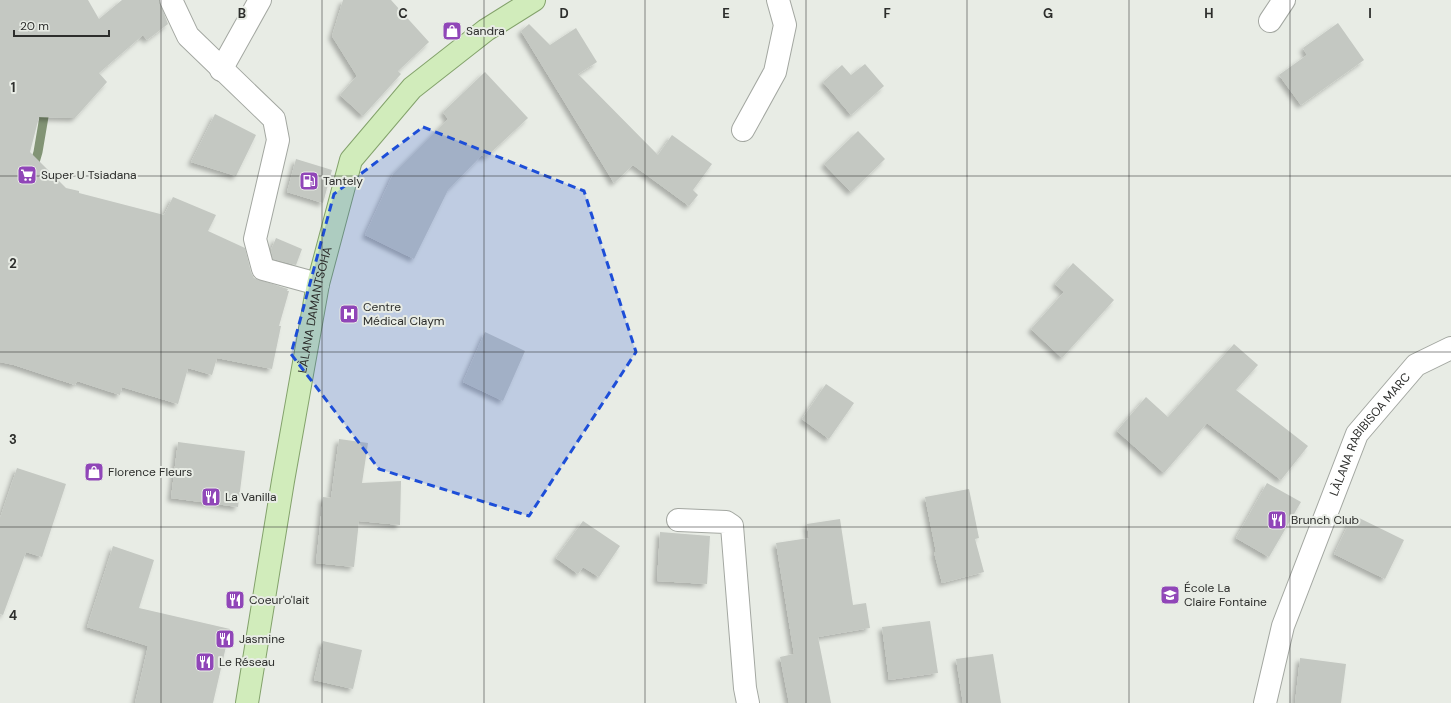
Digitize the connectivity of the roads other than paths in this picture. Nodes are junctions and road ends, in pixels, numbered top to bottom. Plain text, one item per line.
1 (171, 0) edge
2 (260, 0) edge
3 (534, 0) edge
4 (778, 0) edge
5 (1284, 0) edge
6 (1270, 21) dead end
7 (221, 70) junction
8 (743, 130) dead end
9 (318, 284) junction
10 (1451, 348) edge
11 (678, 520) dead end
12 (247, 703) edge
13 (748, 703) edge
14 (1265, 703) edge

1 - 7 street
2 - 7 street
3 - 9 main road, LÀLANA DAMANTSOHA
4 - 8 street
5 - 6 street
7 - 9 street
9 - 12 main road, LÀLANA DAMANTSOHA
10 - 14 street, LÀLANA RABIBISOA MARC
11 - 13 street

